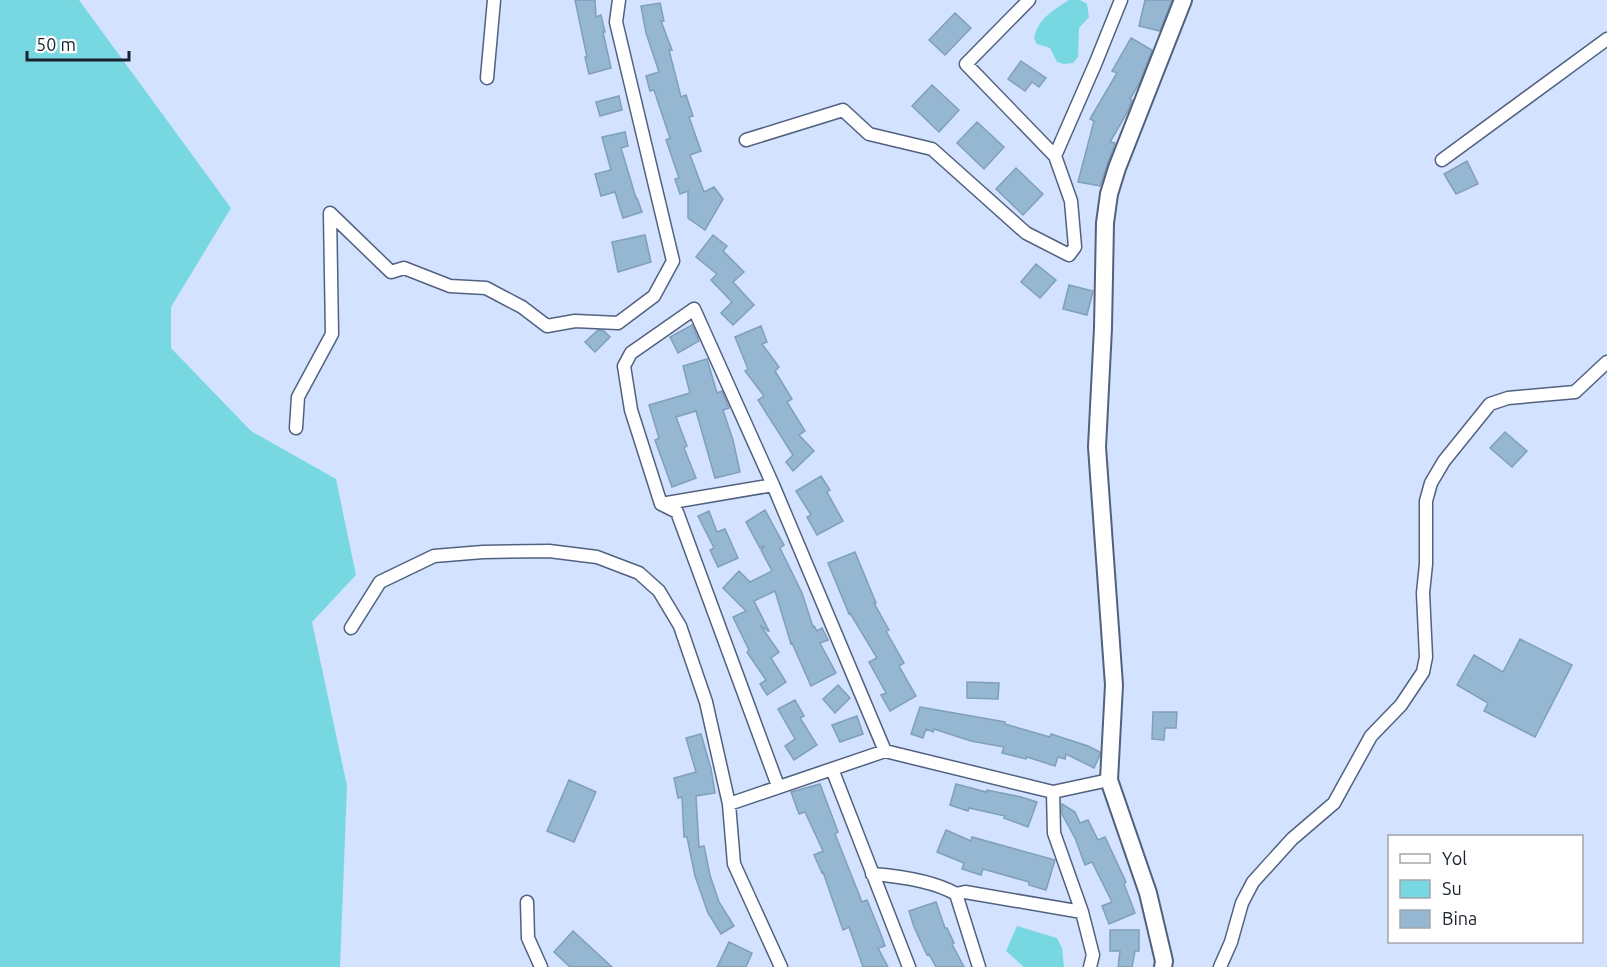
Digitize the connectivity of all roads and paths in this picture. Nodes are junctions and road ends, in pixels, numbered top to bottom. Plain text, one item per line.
1 (494, 0) edge
2 (619, 0) edge
3 (1029, 0) edge
4 (1121, 0) edge
5 (1183, 0) edge
6 (1607, 39) edge
7 (487, 78) dead end
8 (746, 140) dead end
9 (1054, 156) junction
10 (1442, 160) dead end
11 (1607, 362) edge
12 (296, 428) dead end
13 (773, 485) junction
14 (661, 504) junction
15 (351, 628) dead end
16 (885, 751) junction
17 (832, 769) junction
18 (1109, 780) junction
19 (778, 786) junction
20 (1053, 792) junction
21 (729, 804) junction
22 (872, 874) junction
23 (956, 894) junction
24 (527, 902) dead end
25 (1082, 912) junction
26 (1166, 965) edge
27 (541, 967) edge
28 (781, 967) edge
29 (909, 967) edge
30 (979, 967) edge
31 (1090, 967) edge
32 (1220, 967) edge

1 - 7 street
2 - 12 street
3 - 9 street
4 - 9 street
5 - 18 main road
6 - 10 street
8 - 9 street
11 - 32 street
13 - 14 street
13 - 14 street
13 - 16 street
14 - 19 street
15 - 21 street
16 - 17 street
16 - 20 street
17 - 19 street
17 - 22 street
18 - 20 street
18 - 26 main road
19 - 21 street
20 - 25 street
21 - 28 street
22 - 23 street
22 - 29 street
23 - 25 street
23 - 30 street
24 - 27 street
25 - 31 street

